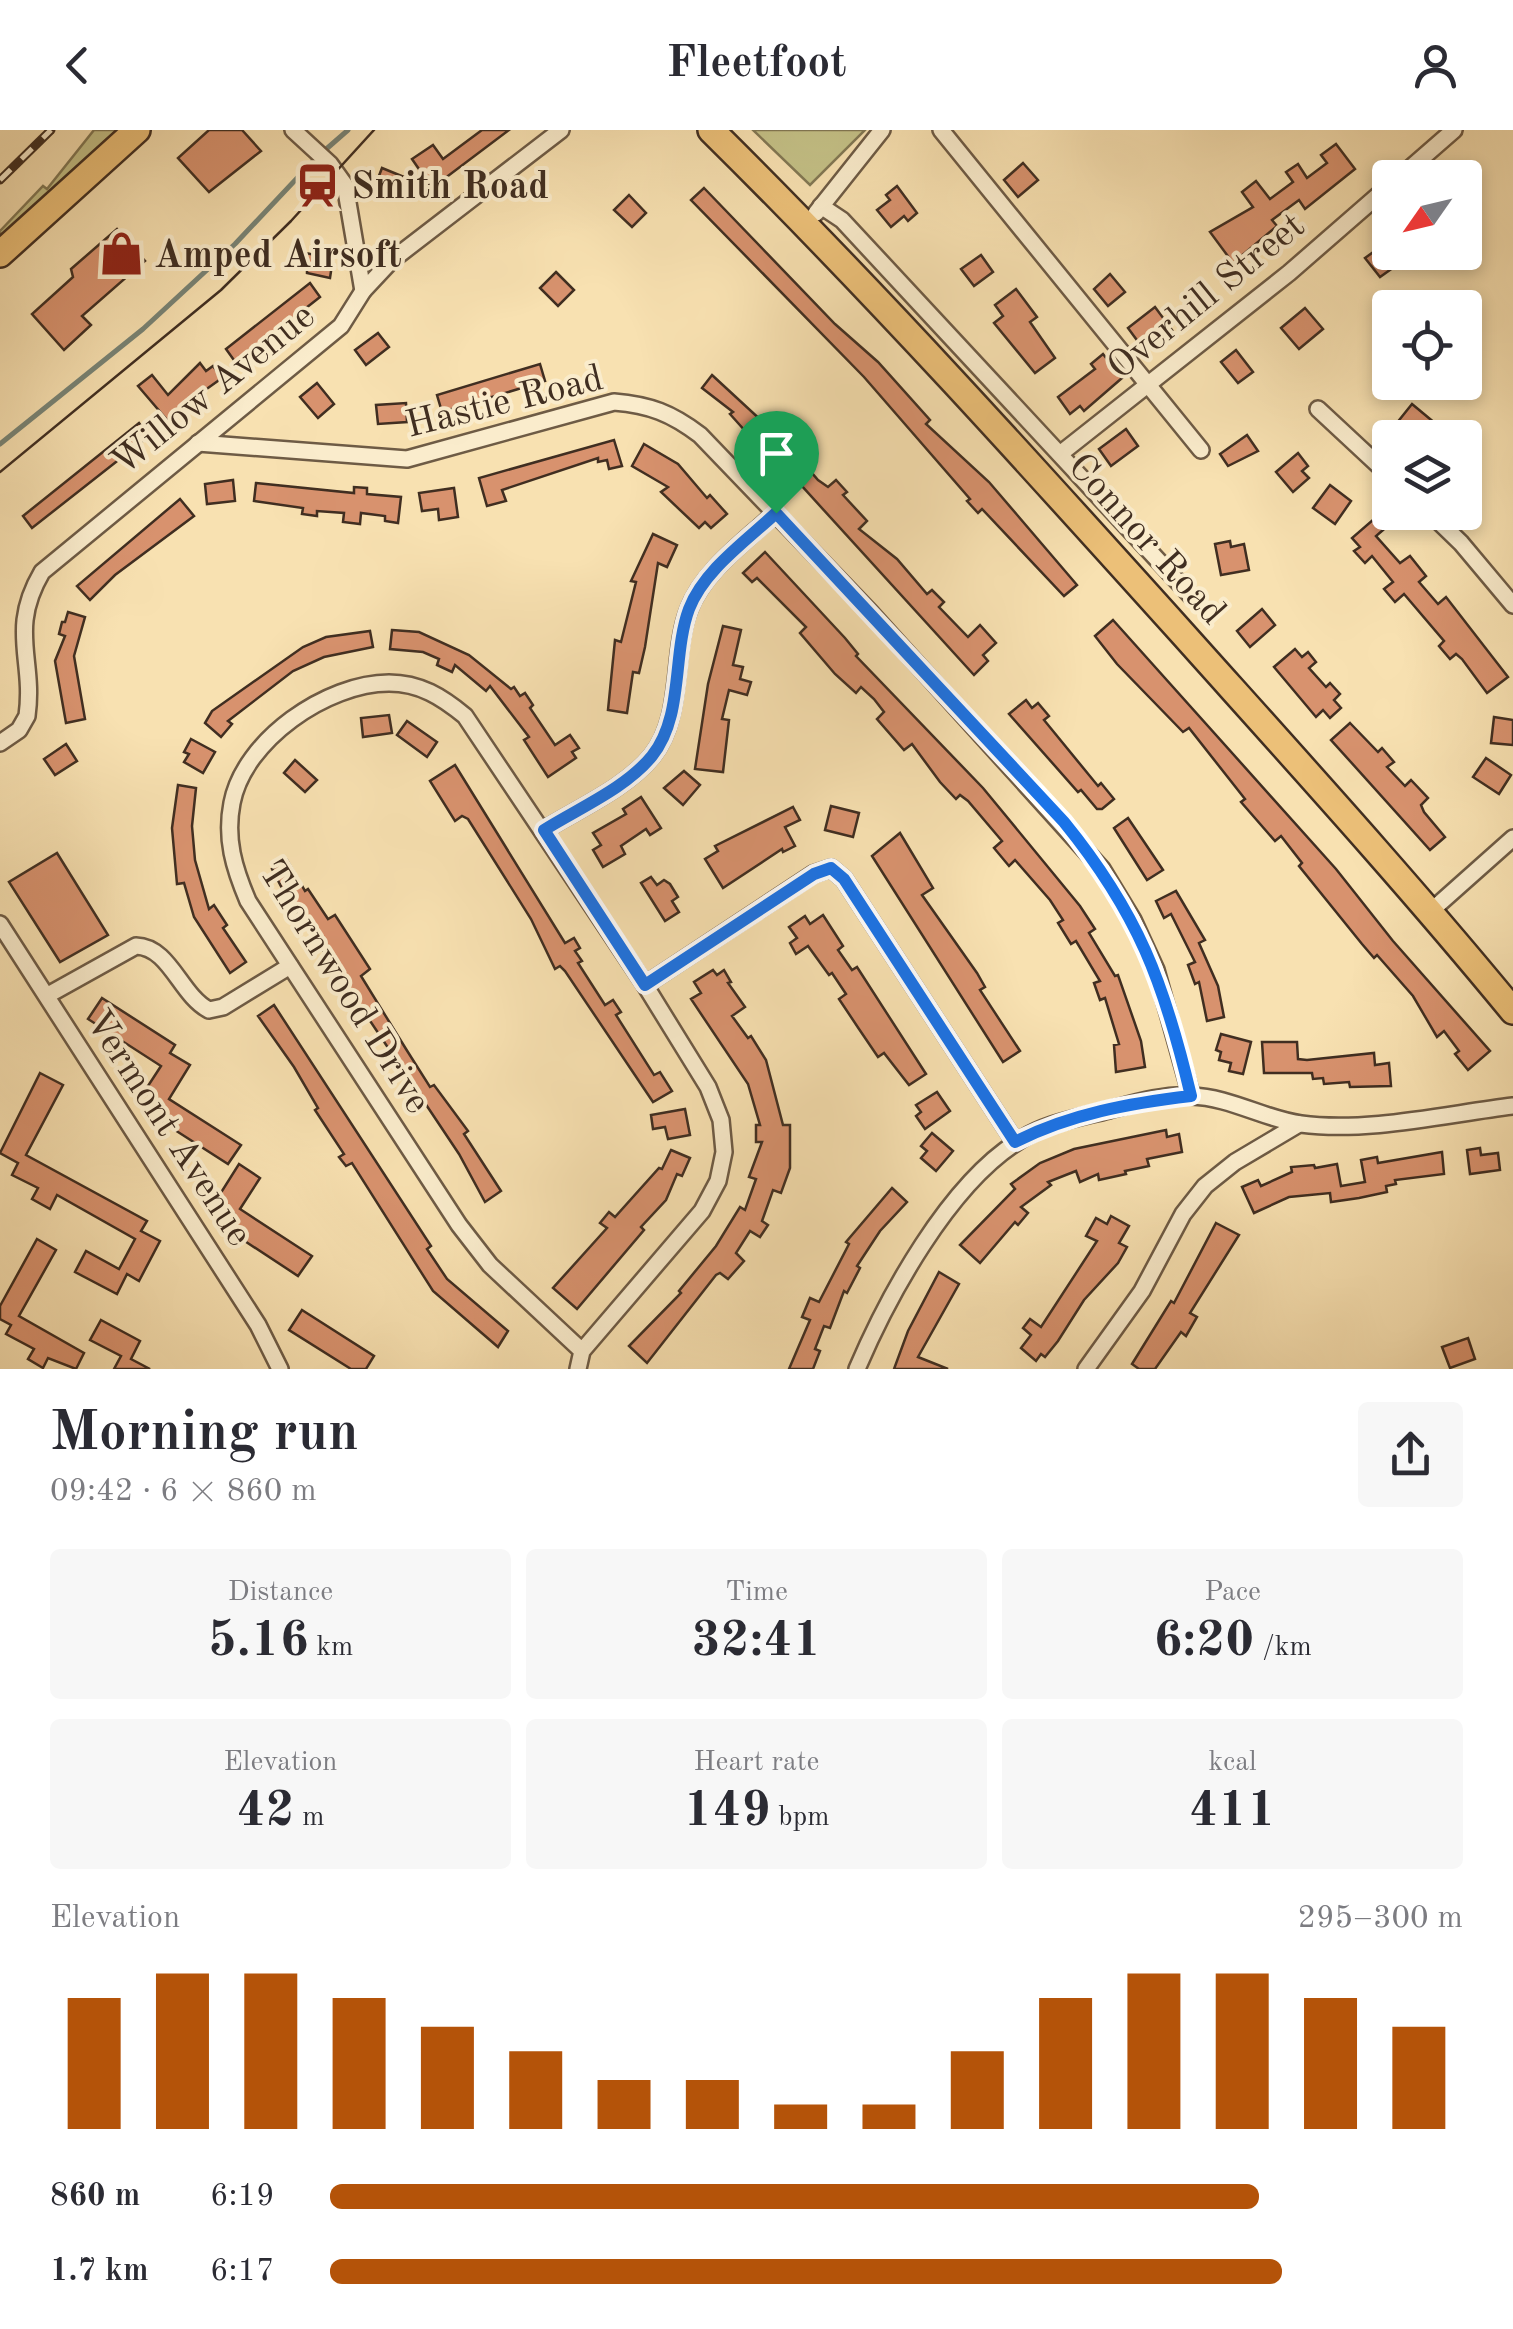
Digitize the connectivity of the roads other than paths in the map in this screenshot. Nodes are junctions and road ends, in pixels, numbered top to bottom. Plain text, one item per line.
1 (137, 130) edge
2 (293, 130) edge
3 (562, 130) edge
4 (711, 130) edge
5 (882, 130) edge
6 (940, 130) edge
7 (1454, 130) edge
8 (1420, 160) edge
9 (1372, 201) edge
10 (814, 215) junction
11 (0, 254) edge
12 (363, 290) junction
13 (1147, 383) junction
14 (1318, 409) dead end
15 (198, 443) junction
16 (1201, 450) dead end
17 (1060, 454) junction
18 (1372, 459) edge
19 (776, 513) junction
20 (1448, 530) edge
21 (1194, 598) dead end
22 (1513, 605) edge
23 (0, 743) edge
24 (544, 830) junction
25 (1513, 838) edge
26 (1431, 911) junction
27 (0, 924) edge
28 (290, 966) junction
29 (645, 985) junction
30 (48, 995) junction
31 (1513, 1011) edge
32 (1191, 1096) junction
33 (1510, 1104) edge
34 (1299, 1124) junction
35 (1015, 1142) junction
36 (582, 1351) junction
37 (280, 1369) edge
38 (578, 1369) edge
39 (857, 1369) edge
40 (1086, 1369) edge

1 - 11 main road
2 - 12 street
3 - 12 street, Willow Avenue
4 - 10 main road, Connor Road
5 - 10 street
6 - 13 street
7 - 8 street
9 - 13 street, Overhill Street
10 - 17 street
10 - 26 main road, Connor Road
12 - 15 street, Willow Avenue
13 - 16 street
13 - 17 street, Overhill Street
14 - 18 street
15 - 19 street, Hastie Road
15 - 23 street, Willow Avenue
17 - 21 street
19 - 24 street
19 - 32 street, Hastie Road
20 - 22 street
24 - 28 street, Thornwood Drive
24 - 29 street, Thornwood Drive
25 - 26 street
26 - 31 main road, Connor Road
27 - 30 street, Vermont Avenue
28 - 30 street
28 - 36 street, Thornwood Drive
29 - 35 street
29 - 36 street, Thornwood Drive
30 - 37 street, Vermont Avenue
32 - 34 street
32 - 35 street
33 - 34 street
34 - 40 street
35 - 39 street
36 - 38 street, Thornwood Drive

